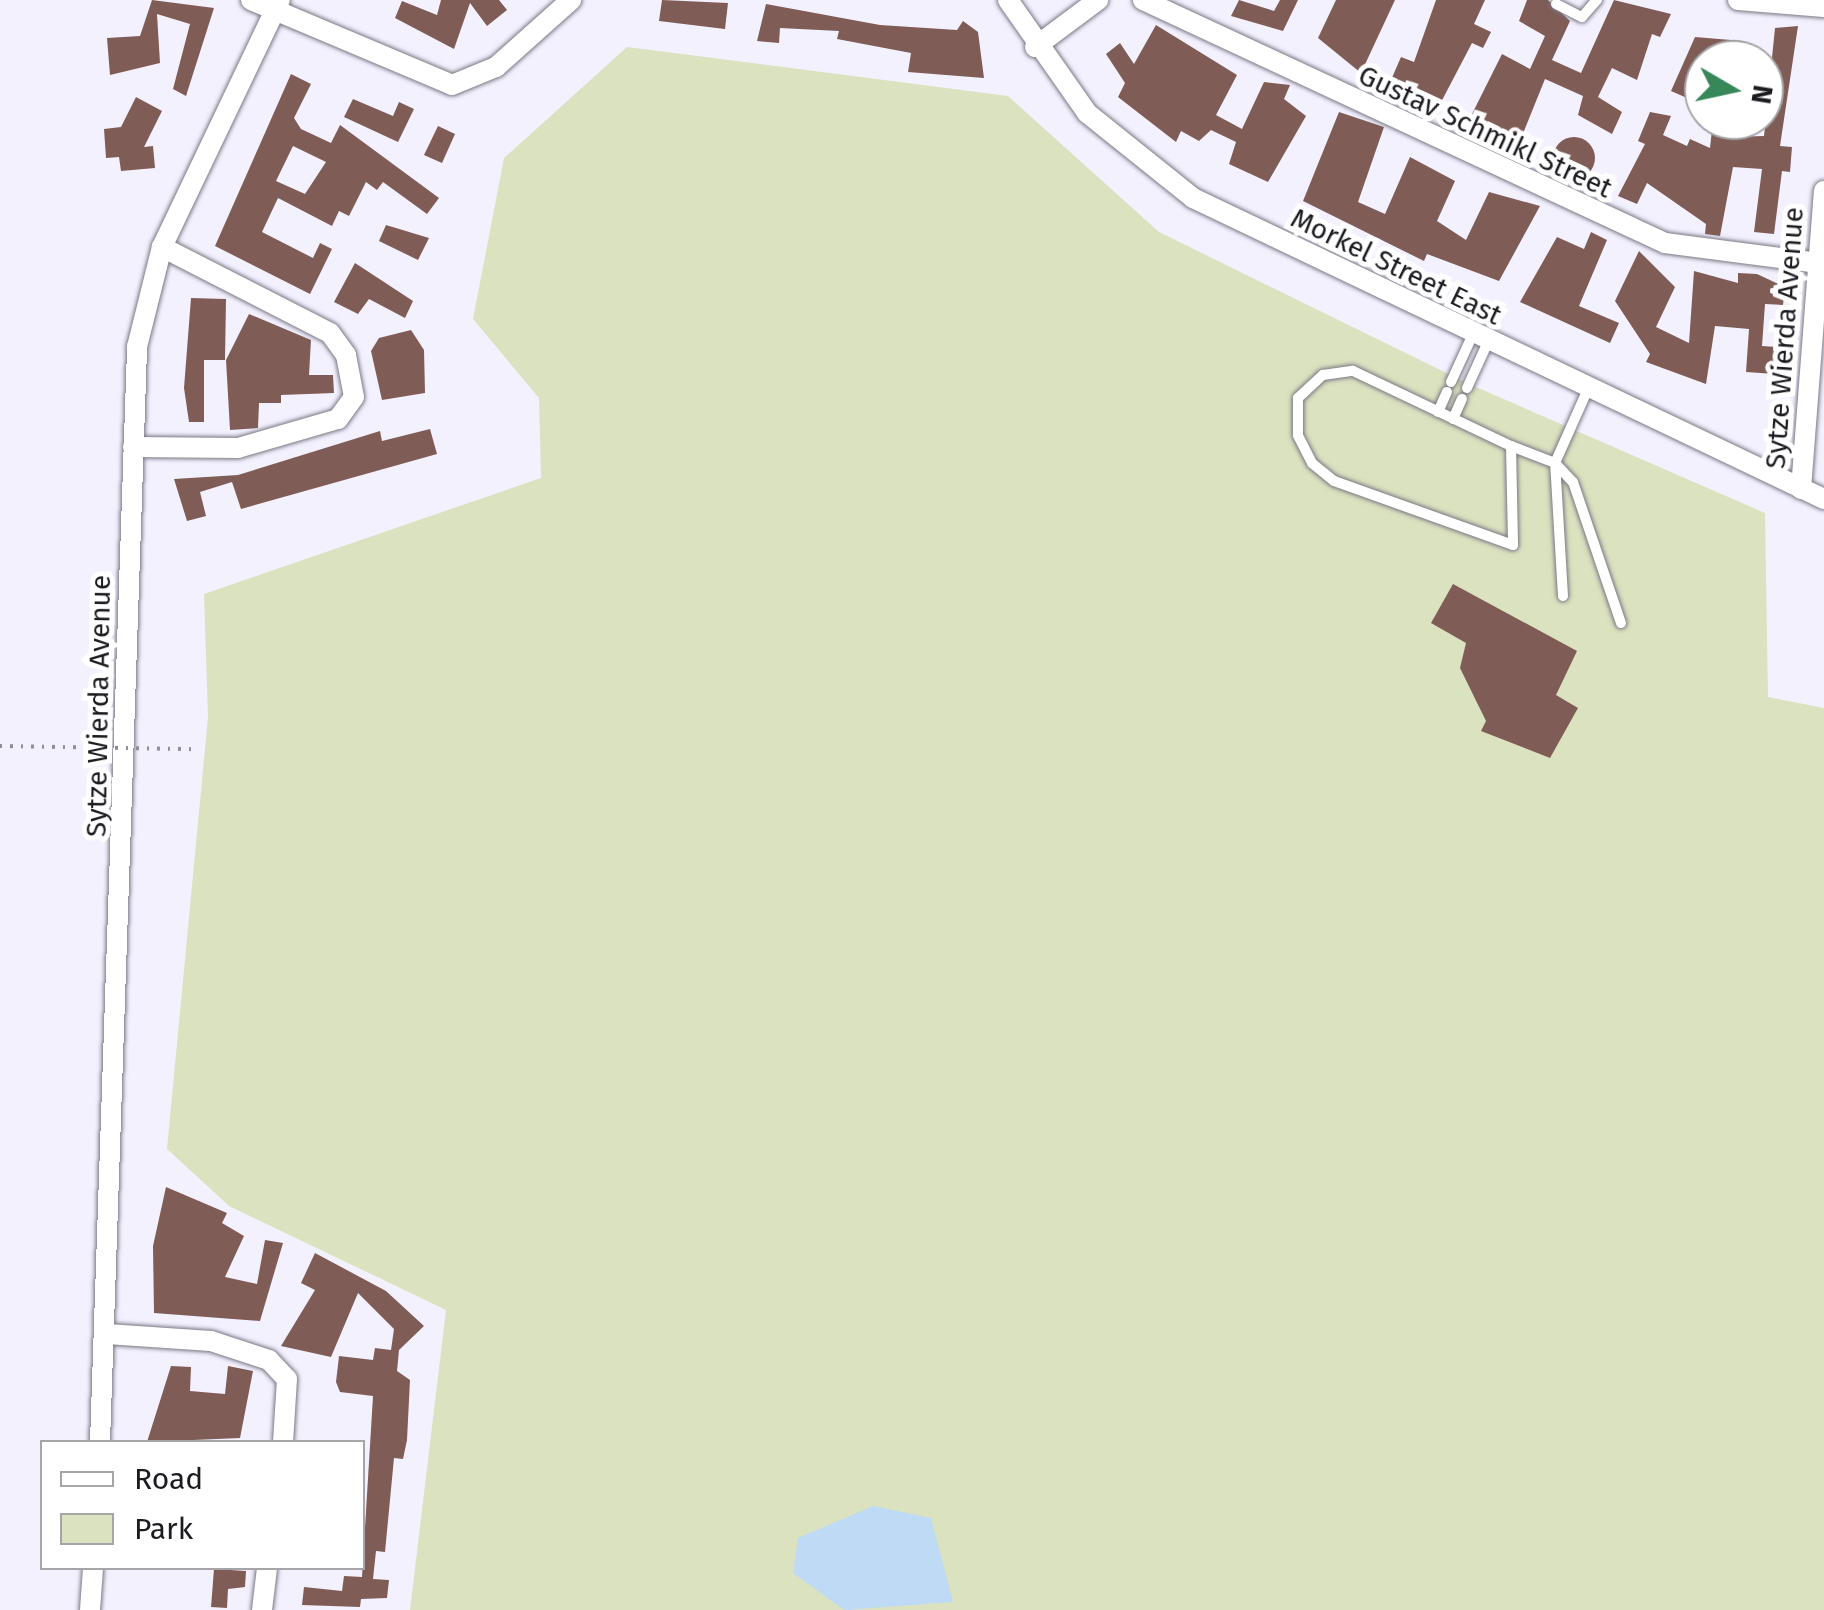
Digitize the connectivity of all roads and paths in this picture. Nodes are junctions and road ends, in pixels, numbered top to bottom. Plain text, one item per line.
1 (252, 0) edge
2 (571, 0) edge
3 (1008, 0) edge
4 (1098, 0) edge
5 (1144, 0) edge
6 (1597, 0) edge
7 (1738, 0) edge
8 (1556, 4) dead end
9 (278, 5) edge
10 (1824, 7) edge
11 (1035, 47) junction
12 (1824, 192) edge
13 (162, 247) junction
14 (1819, 263) junction
15 (1480, 338) junction
16 (1588, 388) junction
17 (1438, 412) junction
18 (1453, 419) junction
19 (1511, 446) junction
20 (134, 447) junction
21 (1555, 463) junction
22 (1801, 488) junction
23 (1824, 499) edge
24 (1563, 596) dead end
25 (1621, 624) dead end
26 (0, 746) edge
27 (199, 749) dead end
28 (107, 1334) junction
29 (100, 1440) edge
30 (283, 1440) edge
31 (93, 1570) edge
32 (268, 1570) edge
33 (90, 1610) edge
34 (262, 1610) edge

1 - 9 street
2 - 9 street
3 - 11 street, Morkel Street East
4 - 11 street
5 - 14 street, Gustav Schmikl Street
6 - 8 lane
7 - 10 street
9 - 13 street, Sytze Wierda Avenue
11 - 15 street, Morkel Street East
12 - 14 street, Sytze Wierda Avenue
13 - 20 street, Sytze Wierda Avenue
13 - 20 street
14 - 22 street, Sytze Wierda Avenue
15 - 16 street, Morkel Street East
15 - 17 lane
15 - 18 lane
16 - 21 lane
16 - 22 street, Morkel Street East
17 - 18 lane
17 - 19 lane
18 - 19 lane
19 - 21 lane
20 - 28 street, Sytze Wierda Avenue
21 - 24 lane
21 - 25 lane
22 - 23 street, Morkel Street East
26 - 27 path, bridge
28 - 29 street, Sytze Wierda Avenue
28 - 30 street
31 - 33 street
32 - 34 street

